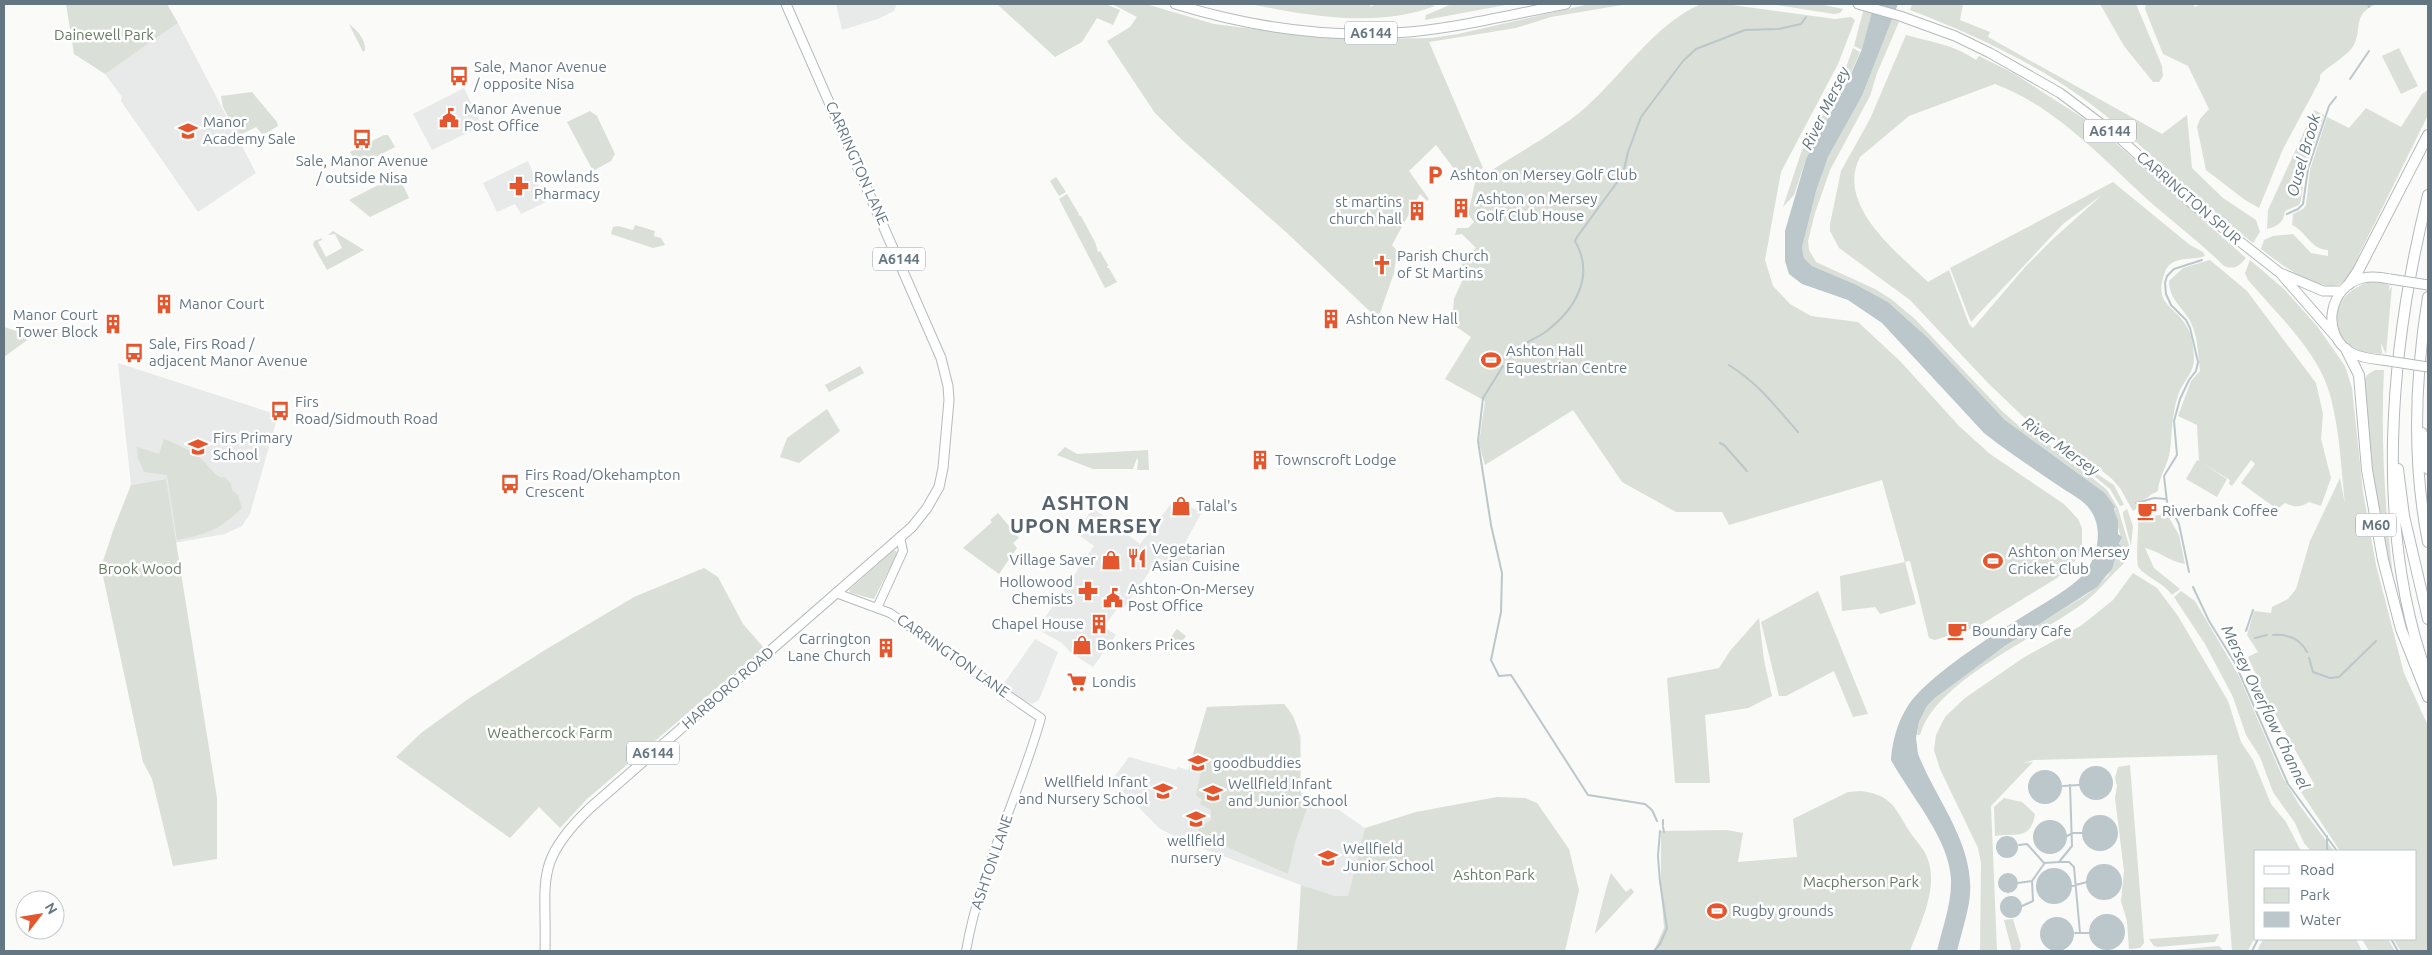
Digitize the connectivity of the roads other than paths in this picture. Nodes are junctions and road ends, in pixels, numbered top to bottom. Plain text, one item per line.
1 (786, 4) edge
2 (1175, 4) edge
3 (1566, 4) edge
4 (1858, 4) edge
5 (2428, 134) edge
6 (2428, 195) edge
7 (2280, 273) junction
8 (2350, 284) junction
9 (2428, 284) edge
10 (2341, 291) junction
11 (2428, 297) edge
12 (2335, 336) junction
13 (2346, 349) junction
14 (2428, 368) edge
15 (2417, 405) junction
16 (2396, 411) junction
17 (2428, 469) edge
18 (917, 522) joint
19 (900, 538) junction
20 (2428, 542) edge
21 (836, 594) junction
22 (877, 608) junction
23 (2428, 620) edge
24 (2428, 678) edge
25 (2428, 697) edge
26 (1041, 718) joint
27 (545, 951) edge
28 (966, 951) edge

1 - 18 main road, CARRINGTON LANE / A6144
2 - 3 main road, A6144
4 - 7 main road, CARRINGTON SPUR / A6144
5 - 8 highway
6 - 16 highway, M60
7 - 10 main road, CARRINGTON SPUR / A6144
7 - 12 main road, CARRINGTON SPUR / A6144
8 - 9 main road, bridge
8 - 10 main road
10 - 12 main road
11 - 15 highway
12 - 13 main road, A6144
13 - 14 main road, A6144, bridge
13 - 25 highway, M60
15 - 17 highway
15 - 20 highway
16 - 23 highway, M60
16 - 24 highway, M60
18 - 19 main road, HARBORO ROAD / A6144
19 - 21 main road, HARBORO ROAD / A6144
19 - 22 main road
21 - 22 main road, CARRINGTON LANE
21 - 27 main road, HARBORO ROAD / A6144
22 - 26 main road, CARRINGTON LANE
26 - 28 main road, ASHTON LANE

